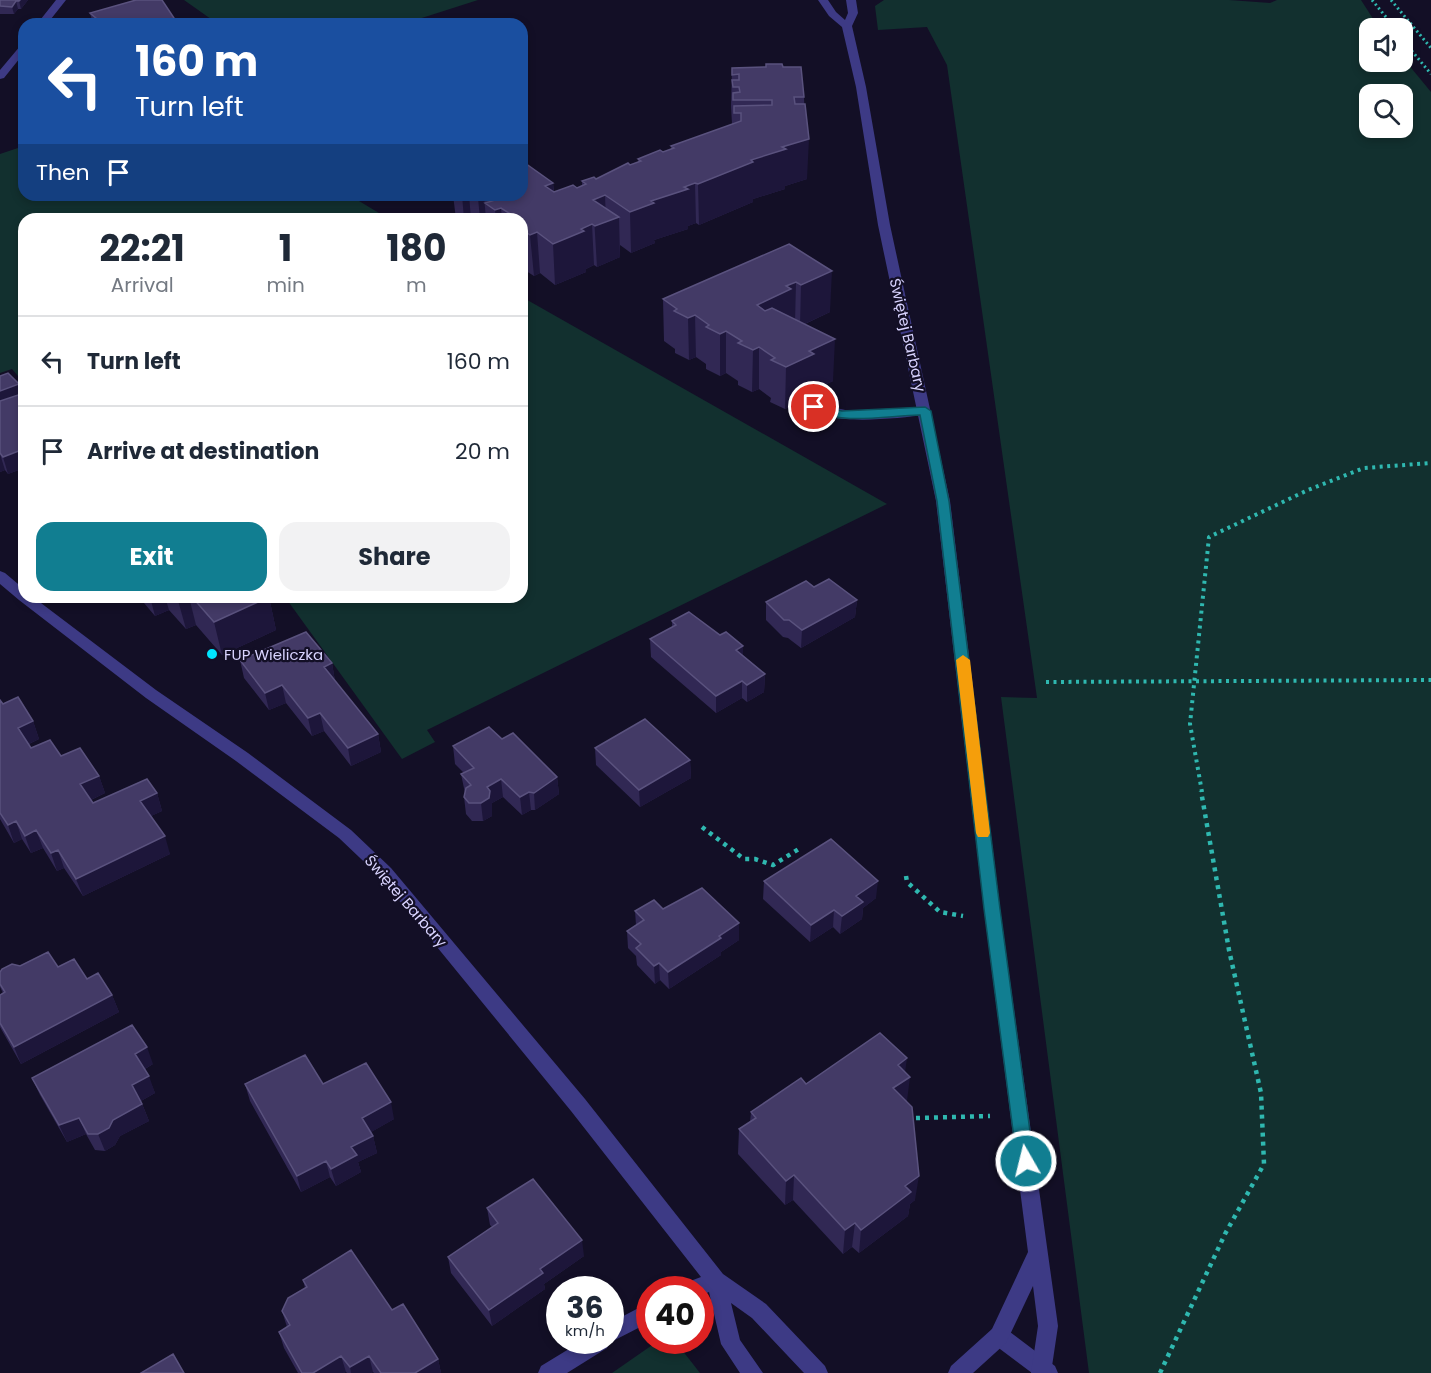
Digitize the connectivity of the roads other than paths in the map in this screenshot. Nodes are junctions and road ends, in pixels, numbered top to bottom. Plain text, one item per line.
1 (61, 0) edge
2 (823, 0) edge
3 (850, 0) edge
4 (47, 18) edge
5 (847, 26) junction
6 (18, 54) edge
7 (0, 76) edge
8 (814, 407) dead end
9 (925, 411) junction
10 (0, 576) edge
11 (18, 592) edge
12 (32, 603) edge
13 (1038, 1253) junction
14 (716, 1280) junction
15 (999, 1336) junction
16 (579, 1354) edge
17 (1044, 1372) edge
18 (548, 1373) edge
19 (753, 1373) edge
20 (818, 1373) edge
21 (958, 1373) edge

1 - 4 street
2 - 5 street
3 - 5 street, Świętej Barbary
5 - 9 street, Świętej Barbary
6 - 7 street
8 - 9 street
9 - 13 street, Świętej Barbary
10 - 11 street, Świętej Barbary
12 - 14 street, Świętej Barbary
13 - 15 street
13 - 17 street, Świętej Barbary
14 - 19 street, Świętej Barbary
14 - 20 street, Świętej Barbary
15 - 17 street
15 - 21 street
16 - 18 street

